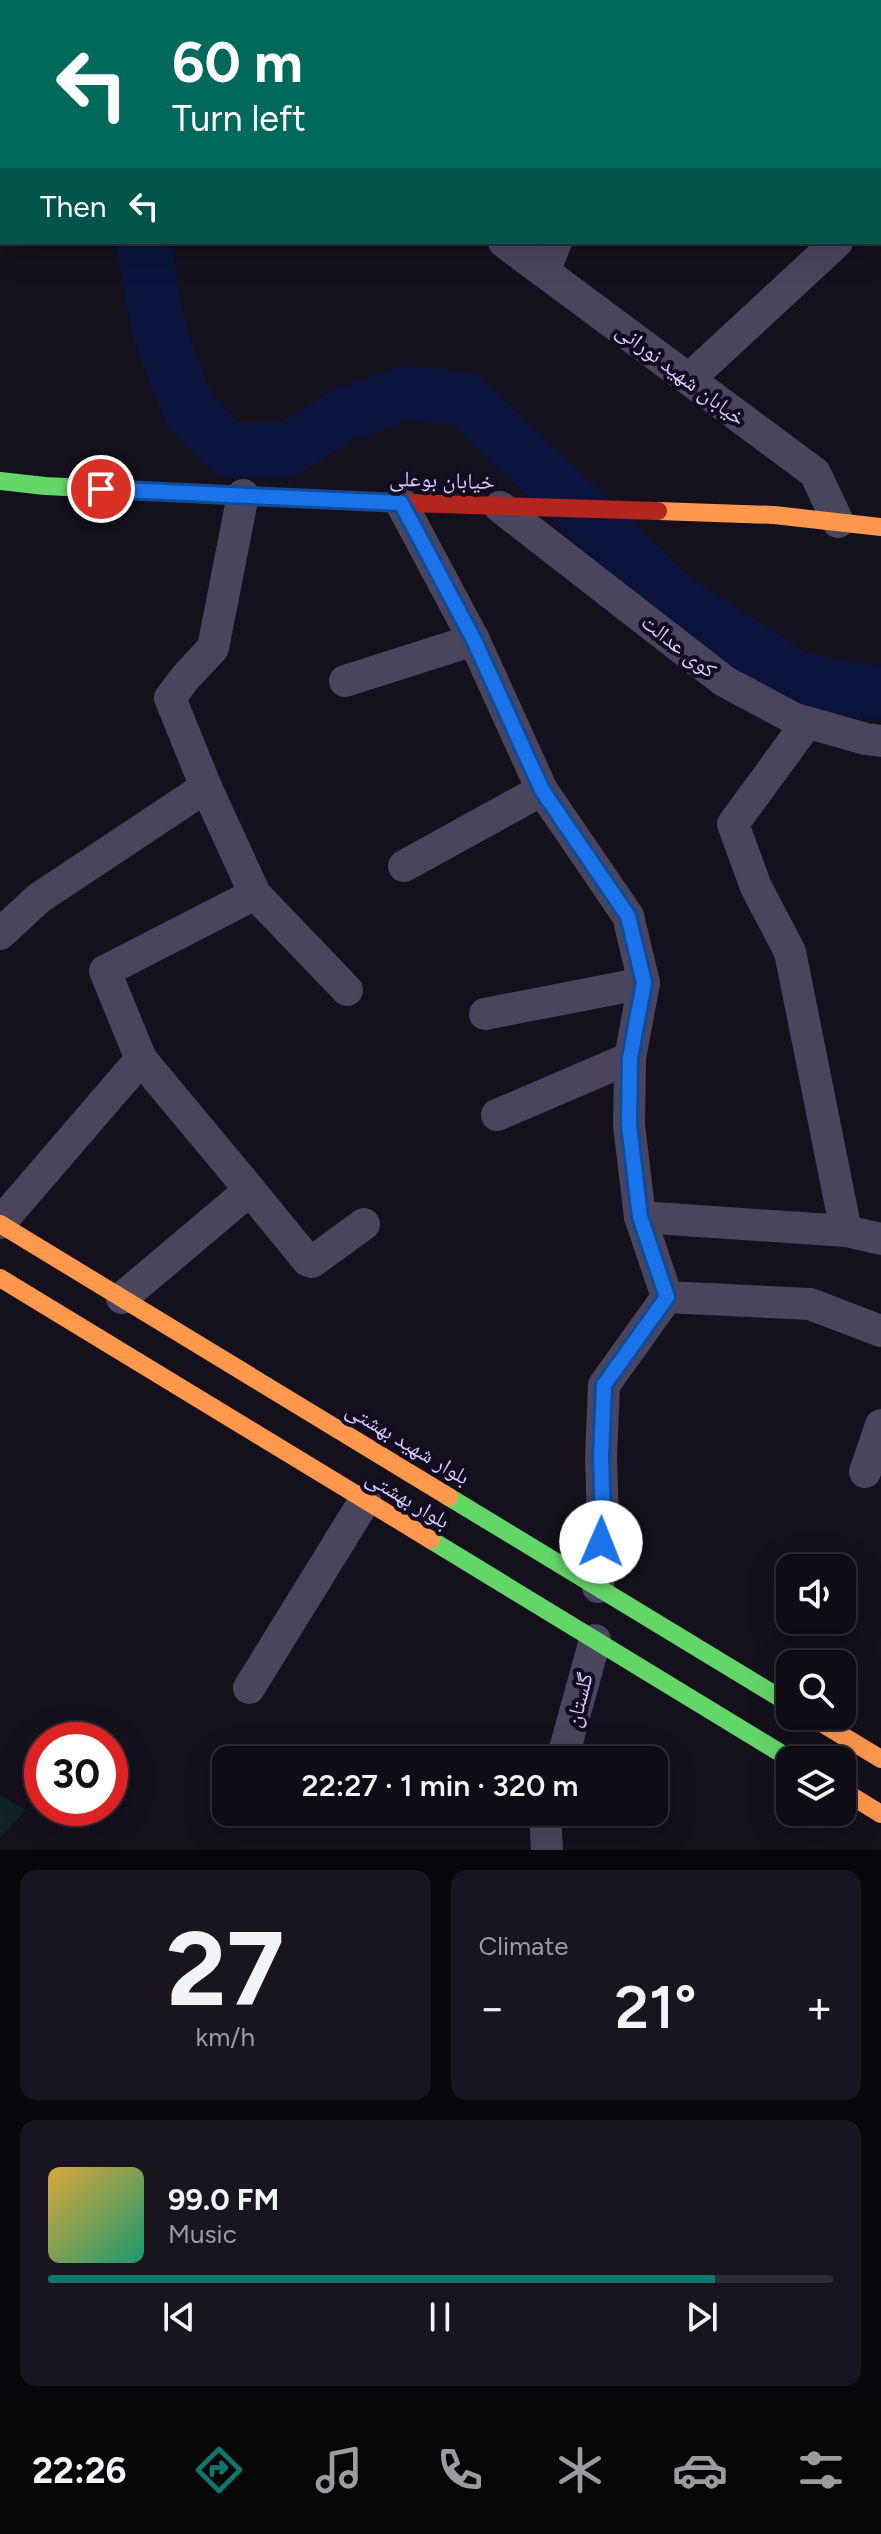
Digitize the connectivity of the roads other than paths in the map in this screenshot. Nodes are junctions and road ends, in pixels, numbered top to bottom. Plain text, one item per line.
1 (507, 244) edge
2 (555, 244) edge
3 (835, 244) edge
4 (544, 272) junction
5 (689, 379) junction
6 (0, 481) edge
7 (243, 495) junction
8 (401, 503) junction
9 (501, 507) junction
10 (838, 522) junction
11 (881, 527) edge
12 (474, 640) junction
13 (345, 681) dead end
14 (807, 723) junction
15 (881, 741) edge
16 (206, 787) junction
17 (542, 790) junction
18 (404, 866) dead end
19 (255, 894) junction
20 (0, 934) edge
21 (644, 983) junction
22 (347, 990) dead end
23 (485, 1014) dead end
24 (630, 1058) junction
25 (141, 1059) junction
26 (497, 1115) dead end
27 (250, 1190) junction
28 (640, 1217) junction
29 (0, 1224) edge
30 (364, 1224) dead end
31 (846, 1231) junction
32 (881, 1239) edge
33 (0, 1278) edge
34 (667, 1297) junction
35 (122, 1298) junction
36 (881, 1331) edge
37 (881, 1425) edge
38 (865, 1472) dead end
39 (365, 1500) junction
40 (598, 1587) junction
41 (595, 1640) junction
42 (249, 1688) dead end
43 (776, 1695) edge
44 (833, 1730) edge
45 (566, 1746) edge
46 (776, 1750) edge
47 (881, 1759) edge
48 (856, 1799) edge
49 (881, 1814) edge
50 (546, 1826) edge
51 (547, 1850) edge

1 - 4 street, خیابان شهید نورانی
2 - 4 street
3 - 5 street
4 - 5 street, خیابان شهید نورانی
5 - 10 street, خیابان شهید نورانی
6 - 7 main road, خیابان بوعلی
7 - 8 main road, خیابان بوعلی
7 - 16 street
8 - 9 main road, خیابان بوعلی
8 - 12 street
9 - 10 main road, خیابان بوعلی
9 - 14 street, کوی عدالت
10 - 11 main road, خیابان بوعلی
12 - 13 street
12 - 17 street
14 - 15 street, کوی عدالت
14 - 31 street
16 - 19 street
16 - 20 street
17 - 18 street
17 - 21 street
19 - 22 street
19 - 25 street
21 - 23 street
21 - 24 street
24 - 26 street
24 - 28 street
25 - 27 street
25 - 29 street
27 - 30 street
27 - 35 street
28 - 31 street
28 - 34 street
29 - 35 main road, بلوار شهید بهشتی
31 - 32 street
33 - 39 main road, بلوار بهشتی
34 - 36 street
34 - 40 street
35 - 40 main road, بلوار شهید بهشتی
37 - 38 street
39 - 41 main road, بلوار بهشتی
39 - 42 street
40 - 43 main road, بلوار شهید بهشتی
41 - 45 street, گلستان
41 - 46 main road, بلوار بهشتی
44 - 47 main road
48 - 49 main road
50 - 51 street

